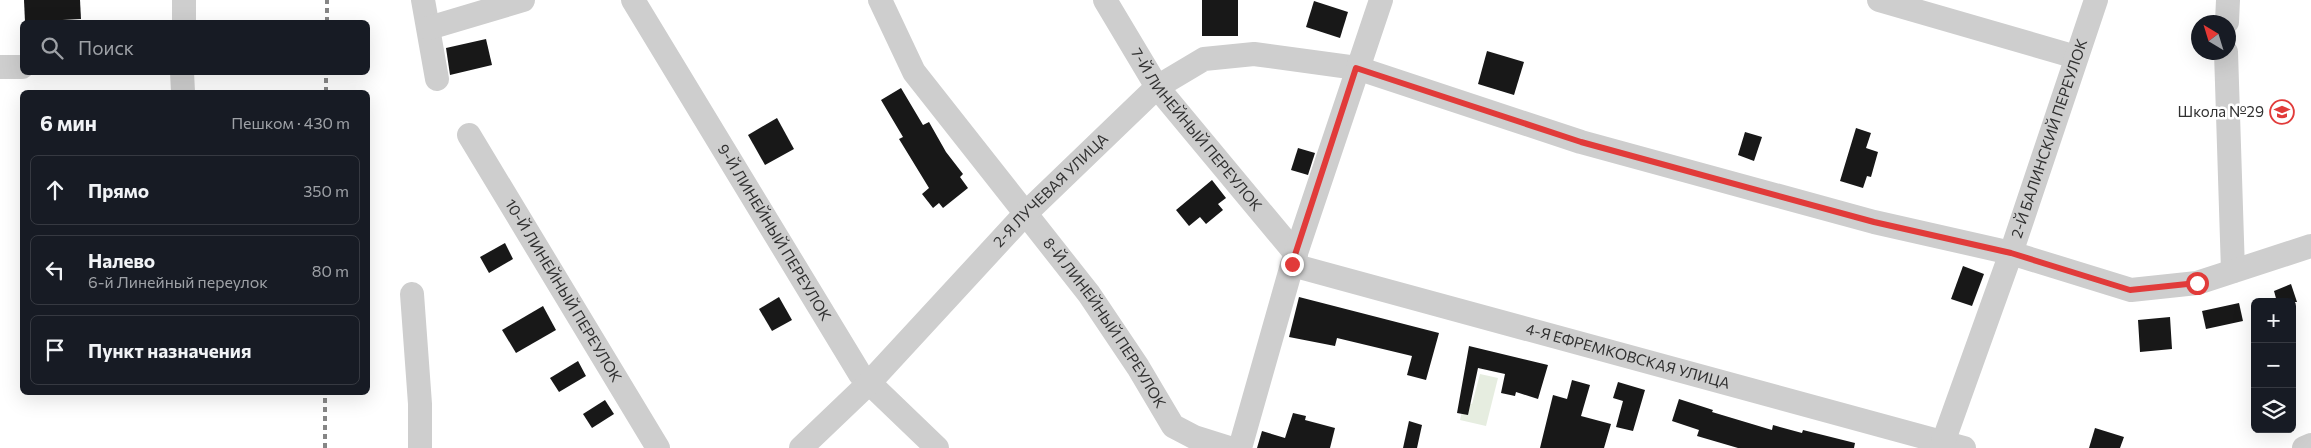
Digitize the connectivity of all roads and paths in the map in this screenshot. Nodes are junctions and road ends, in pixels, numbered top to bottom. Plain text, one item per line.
1 (184, 0) edge
2 (423, 0) edge
3 (523, 0) edge
4 (633, 0) edge
5 (880, 0) edge
6 (1105, 0) edge
7 (1381, 0) edge
8 (1880, 0) edge
9 (2096, 0) edge
10 (2228, 0) edge
11 (2227, 15) edge
12 (184, 20) edge
13 (429, 28) junction
14 (2076, 57) junction
15 (2226, 60) edge
16 (0, 67) edge
17 (20, 67) edge
18 (1356, 68) junction
19 (182, 75) edge
20 (437, 79) dead end
21 (1156, 87) junction
22 (183, 90) edge
23 (468, 135) dead end
24 (1025, 214) junction
25 (2311, 246) edge
26 (2011, 253) junction
27 (1294, 259) junction
28 (2233, 271) junction
29 (412, 294) dead end
30 (869, 383) junction
31 (2311, 445) edge
32 (1949, 446) edge
33 (420, 448) edge
34 (658, 448) edge
35 (801, 448) edge
36 (937, 448) edge
37 (1230, 448) edge
38 (1240, 448) edge
39 (2304, 448) edge

1 - 12 street
2 - 13 street
3 - 13 street
4 - 30 street, 9-Й ЛИНЕЙНЫЙ ПЕРЕУЛОК
5 - 24 street, 8-Й ЛИНЕЙНЫЙ ПЕРЕУЛОК
6 - 21 street, 7-Й ЛИНЕЙНЫЙ ПЕРЕУЛОК
7 - 18 street
8 - 14 street
9 - 14 street, 2-Й БАЛИНСКИЙ ПЕРЕУЛОК
10 - 11 street
13 - 20 street
14 - 26 street, 2-Й БАЛИНСКИЙ ПЕРЕУЛОК
15 - 28 street
16 - 17 street
18 - 21 street, 2-Я ЛУЧЕВАЯ УЛИЦА
18 - 26 street, 2-Я ЛУЧЕВАЯ УЛИЦА
18 - 27 street
19 - 22 street
21 - 24 street, 2-Я ЛУЧЕВАЯ УЛИЦА
21 - 27 street, 7-Й ЛИНЕЙНЫЙ ПЕРЕУЛОК
23 - 34 street, 10-Й ЛИНЕЙНЫЙ ПЕРЕУЛОК
24 - 30 street, 2-Я ЛУЧЕВАЯ УЛИЦА
24 - 37 street, 8-Й ЛИНЕЙНЫЙ ПЕРЕУЛОК
25 - 28 street, 2-Я ЛУЧЕВАЯ УЛИЦА
26 - 28 street, 2-Я ЛУЧЕВАЯ УЛИЦА
26 - 32 street, 2-Й БАЛИНСКИЙ ПЕРЕУЛОК
27 - 32 street, 4-Я ЕФРЕМКОВСКАЯ УЛИЦА
27 - 38 street
29 - 33 street
30 - 35 street, 2-Я ЛУЧЕВАЯ УЛИЦА
30 - 36 street, 9-Й ЛИНЕЙНЫЙ ПЕРЕУЛОК
31 - 39 street

